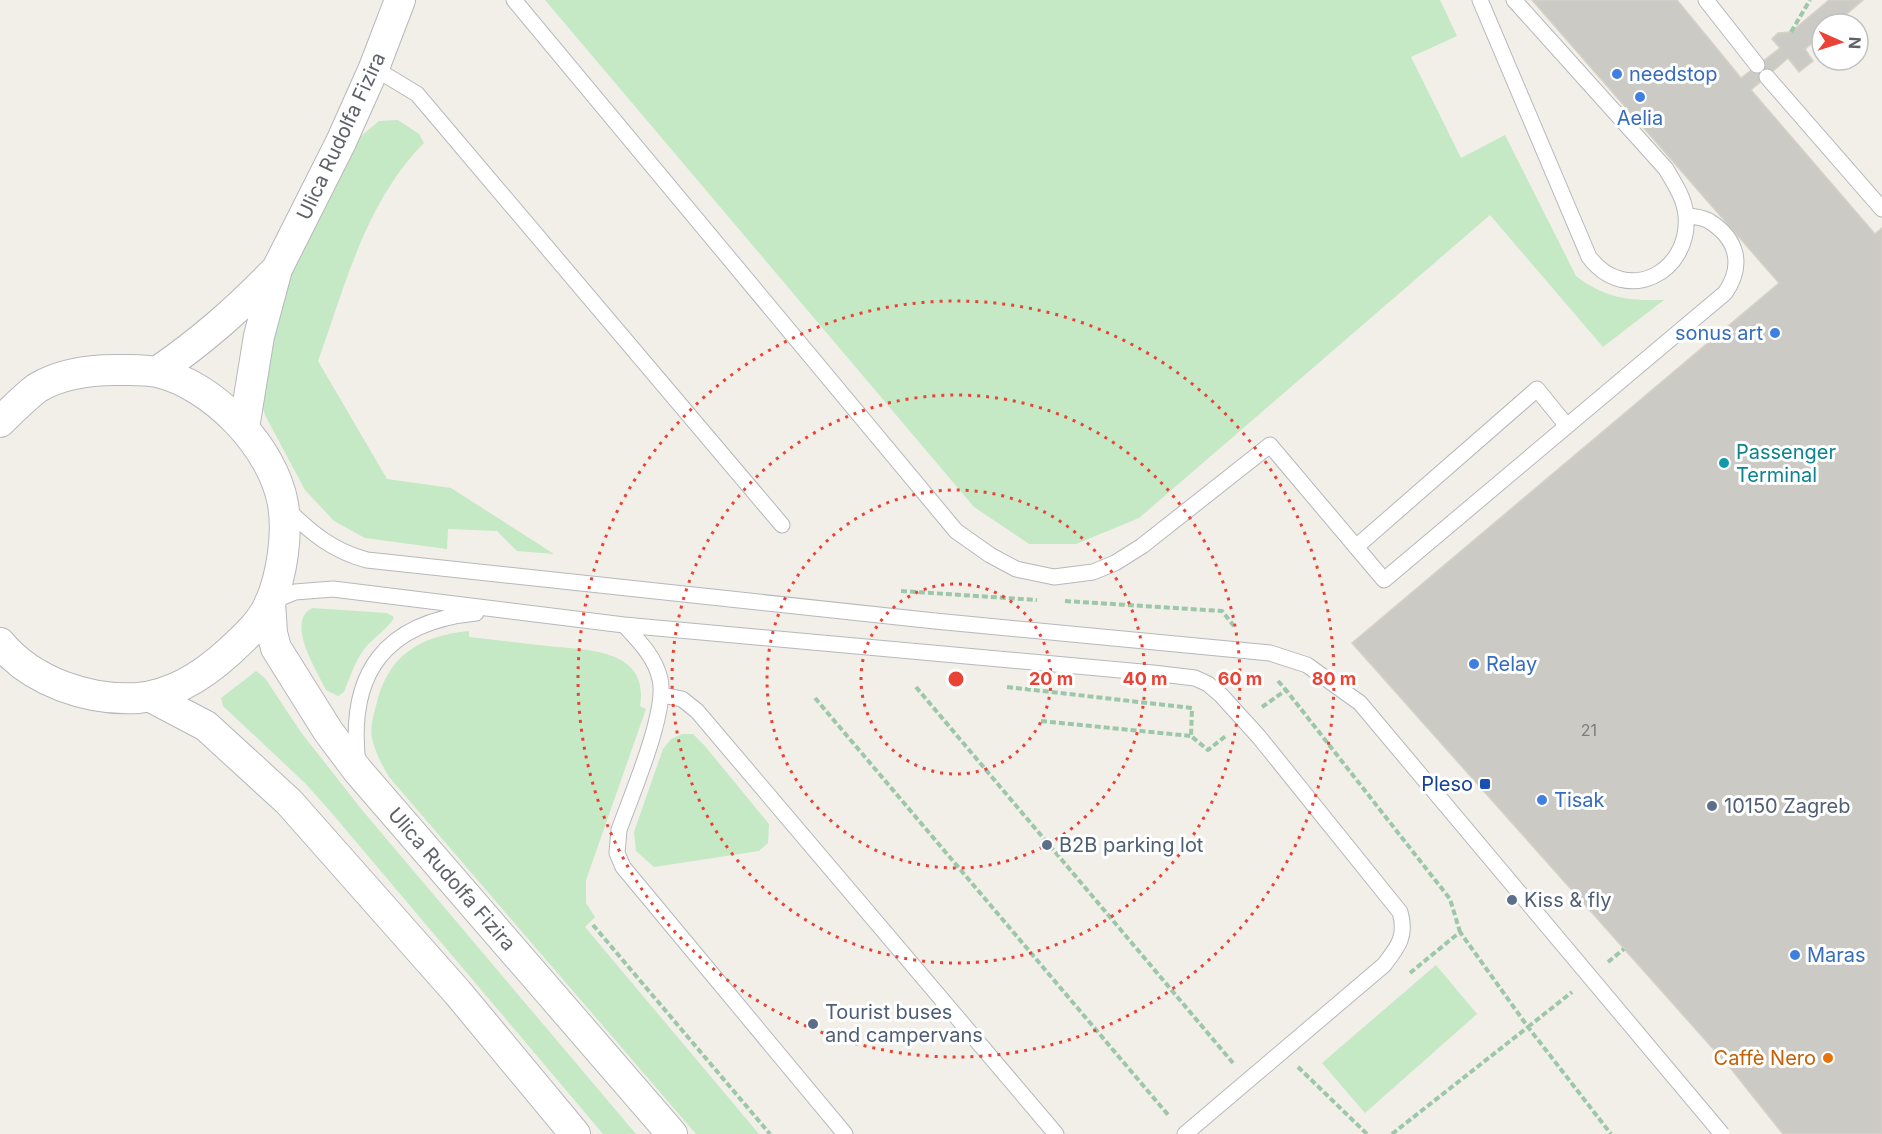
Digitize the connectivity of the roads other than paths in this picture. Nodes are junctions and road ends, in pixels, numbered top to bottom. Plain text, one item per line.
1 (400, 0) edge
2 (514, 0) edge
3 (1480, 0) edge
4 (1514, 0) edge
5 (1706, 0) edge
6 (374, 68) junction
7 (1882, 209) edge
8 (1686, 215) junction
9 (277, 269) junction
10 (157, 372) junction
11 (0, 422) edge
12 (1567, 426) junction
13 (244, 428) junction
14 (283, 504) junction
15 (782, 525) dead end
16 (1356, 547) junction
17 (270, 602) junction
18 (494, 611) junction
19 (624, 625) junction
20 (0, 643) edge
21 (662, 695) junction
22 (151, 697) junction
23 (358, 771) junction
24 (1181, 1130) edge
25 (575, 1134) edge
26 (672, 1134) edge
27 (845, 1134) edge
28 (1056, 1134) edge
29 (1722, 1134) edge

1 - 6 street, Ulica Rudolfa Fizira
2 - 16 lane
3 - 8 lane
4 - 8 lane
5 - 7 lane
6 - 9 street, Ulica Rudolfa Fizira
6 - 15 lane
8 - 12 lane
9 - 10 street, Ulica Rudolfa Fizira
9 - 13 street, Ulica Rudolfa Fizira
10 - 11 street, Ulica Rudolfa Fizira
10 - 13 street, Ulica Rudolfa Fizira
12 - 16 lane
12 - 16 lane
13 - 14 street, Ulica Rudolfa Fizira
14 - 17 street, Ulica Rudolfa Fizira
14 - 29 lane, bridge
17 - 18 lane
17 - 22 street, Ulica Rudolfa Fizira
17 - 23 street, Ulica Rudolfa Fizira
18 - 19 lane
18 - 23 lane
19 - 21 lane
19 - 24 lane
20 - 22 street, Ulica Rudolfa Fizira
21 - 27 lane
21 - 28 lane
22 - 25 street
23 - 26 street, Ulica Rudolfa Fizira

